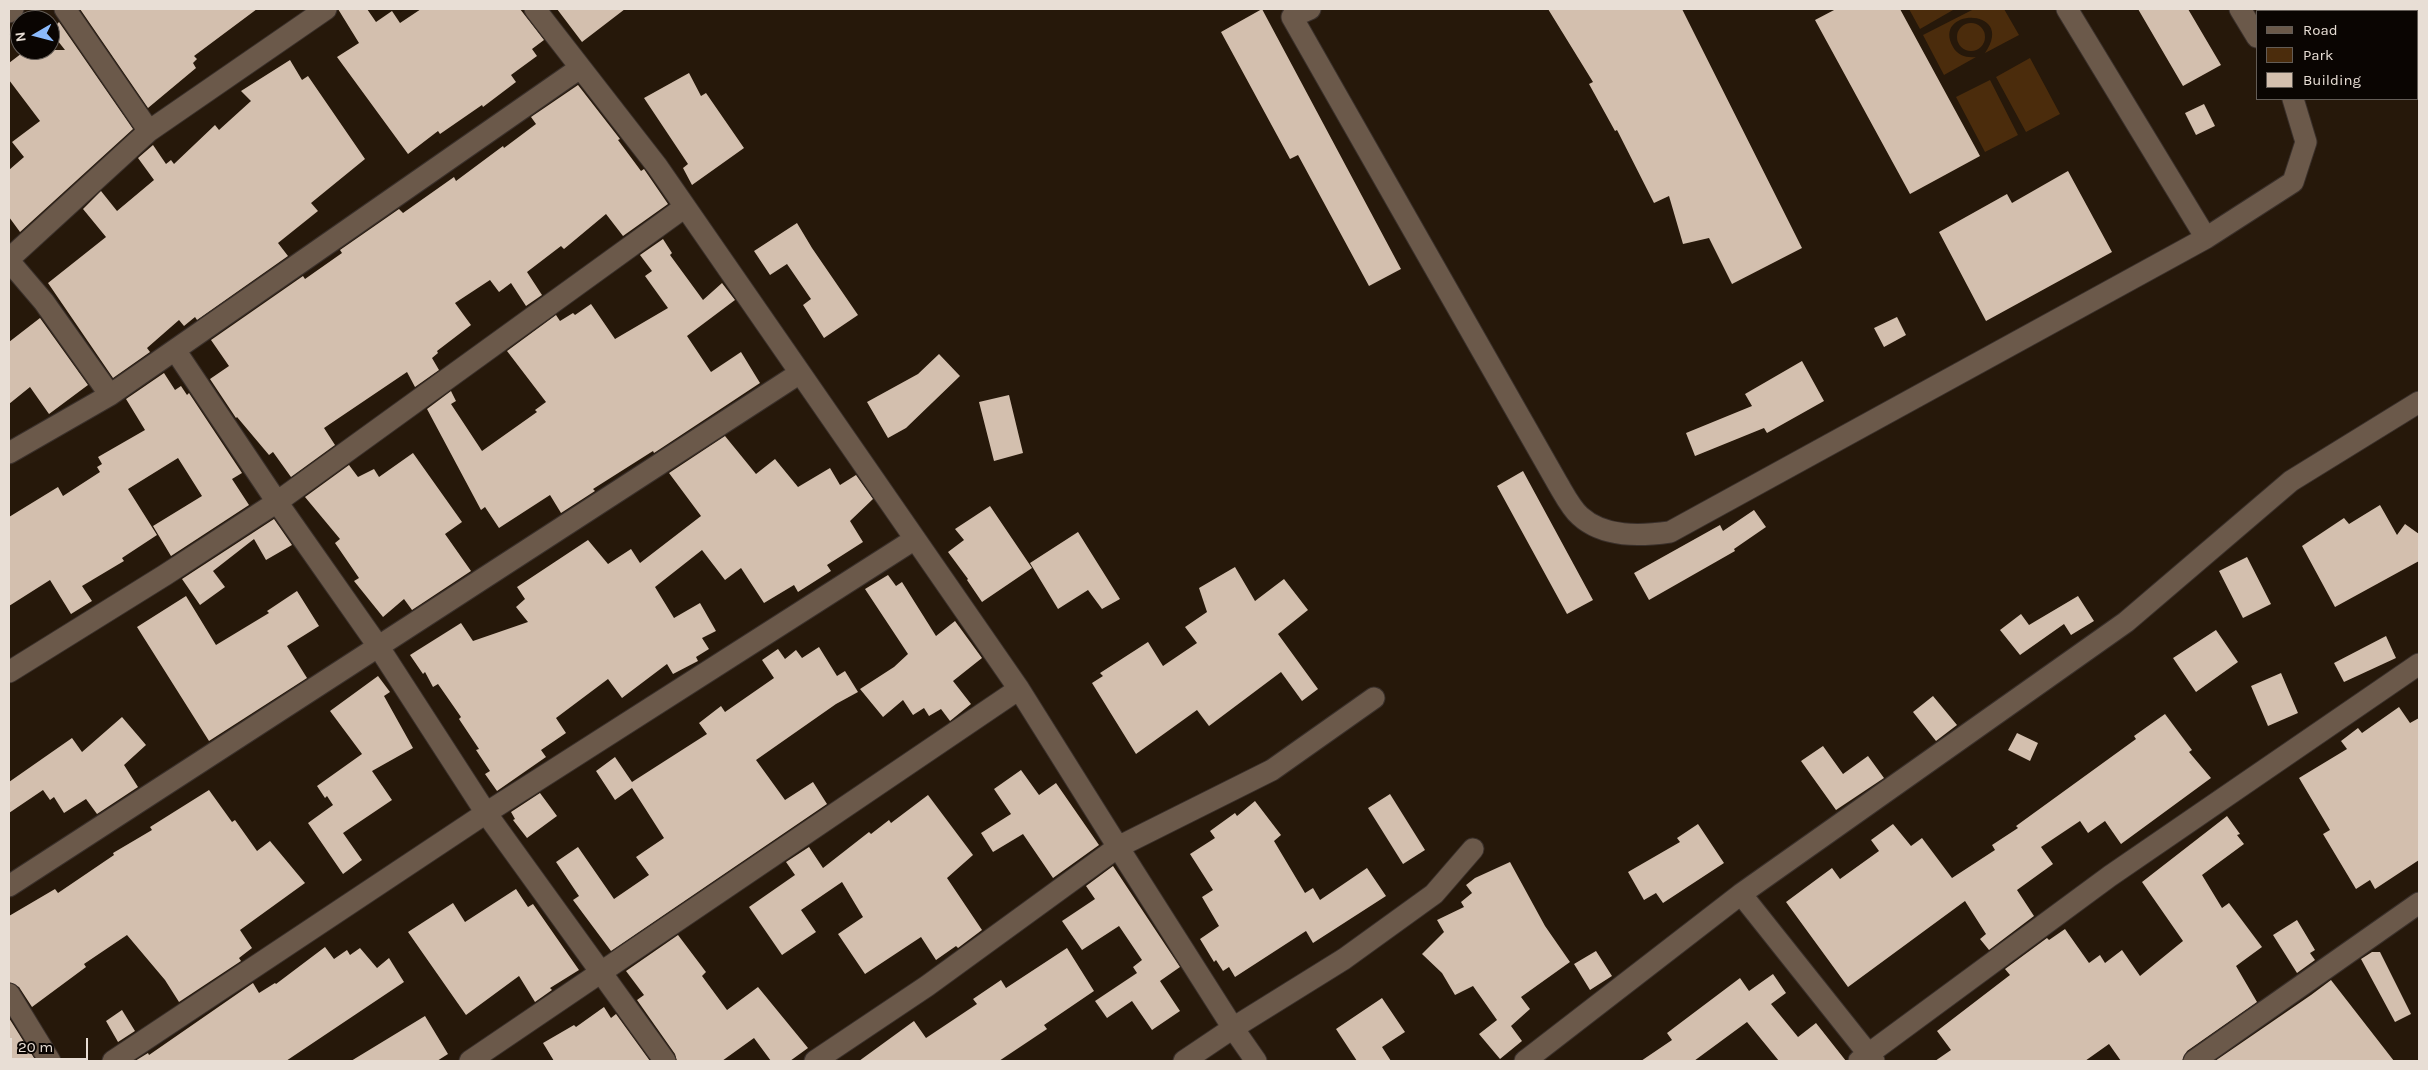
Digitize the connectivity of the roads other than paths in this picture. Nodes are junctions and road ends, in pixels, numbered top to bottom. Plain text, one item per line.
1 (13, 9) edge
2 (65, 9) edge
3 (326, 9) edge
4 (535, 9) edge
5 (2067, 9) edge
6 (2240, 9) edge
7 (9, 12) edge
8 (1296, 12) edge
9 (2256, 35) edge
10 (580, 68) junction
11 (2293, 100) edge
12 (149, 131) junction
13 (685, 207) junction
14 (2206, 238) junction
15 (9, 260) edge
16 (175, 350) junction
17 (800, 373) junction
18 (110, 395) junction
19 (2419, 402) edge
20 (9, 453) edge
21 (277, 502) junction
22 (915, 539) junction
23 (378, 646) junction
24 (2419, 664) edge
25 (9, 672) edge
26 (1019, 689) junction
27 (1374, 698) dead end
28 (486, 813) junction
29 (1118, 847) junction
30 (1473, 849) dead end
31 (9, 886) edge
32 (1741, 894) junction
33 (2419, 903) edge
34 (601, 974) junction
35 (9, 994) edge
36 (1233, 1028) junction
37 (1868, 1059) edge
38 (50, 1061) edge
39 (113, 1061) edge
40 (470, 1061) edge
41 (665, 1061) edge
42 (814, 1061) edge
43 (1184, 1061) edge
44 (1256, 1061) edge
45 (1525, 1061) edge
46 (2194, 1061) edge

1 - 7 street
2 - 12 street
3 - 12 street
4 - 10 street
5 - 14 street
6 - 9 street
8 - 14 street
10 - 13 street
10 - 16 street
11 - 14 street
12 - 15 street
13 - 17 street
13 - 21 street
15 - 18 street
16 - 18 street
16 - 21 street
17 - 22 street
17 - 23 street
18 - 20 street
19 - 32 street
21 - 23 street
21 - 25 street
22 - 26 street
22 - 28 street
23 - 28 street
23 - 31 street
24 - 37 street
26 - 29 street
26 - 34 street
27 - 29 street
28 - 34 street
28 - 39 street
29 - 36 street
29 - 42 street
30 - 36 street
32 - 37 street
32 - 45 street
33 - 46 street
34 - 40 street
34 - 41 street
35 - 38 street
36 - 43 street
36 - 44 street

